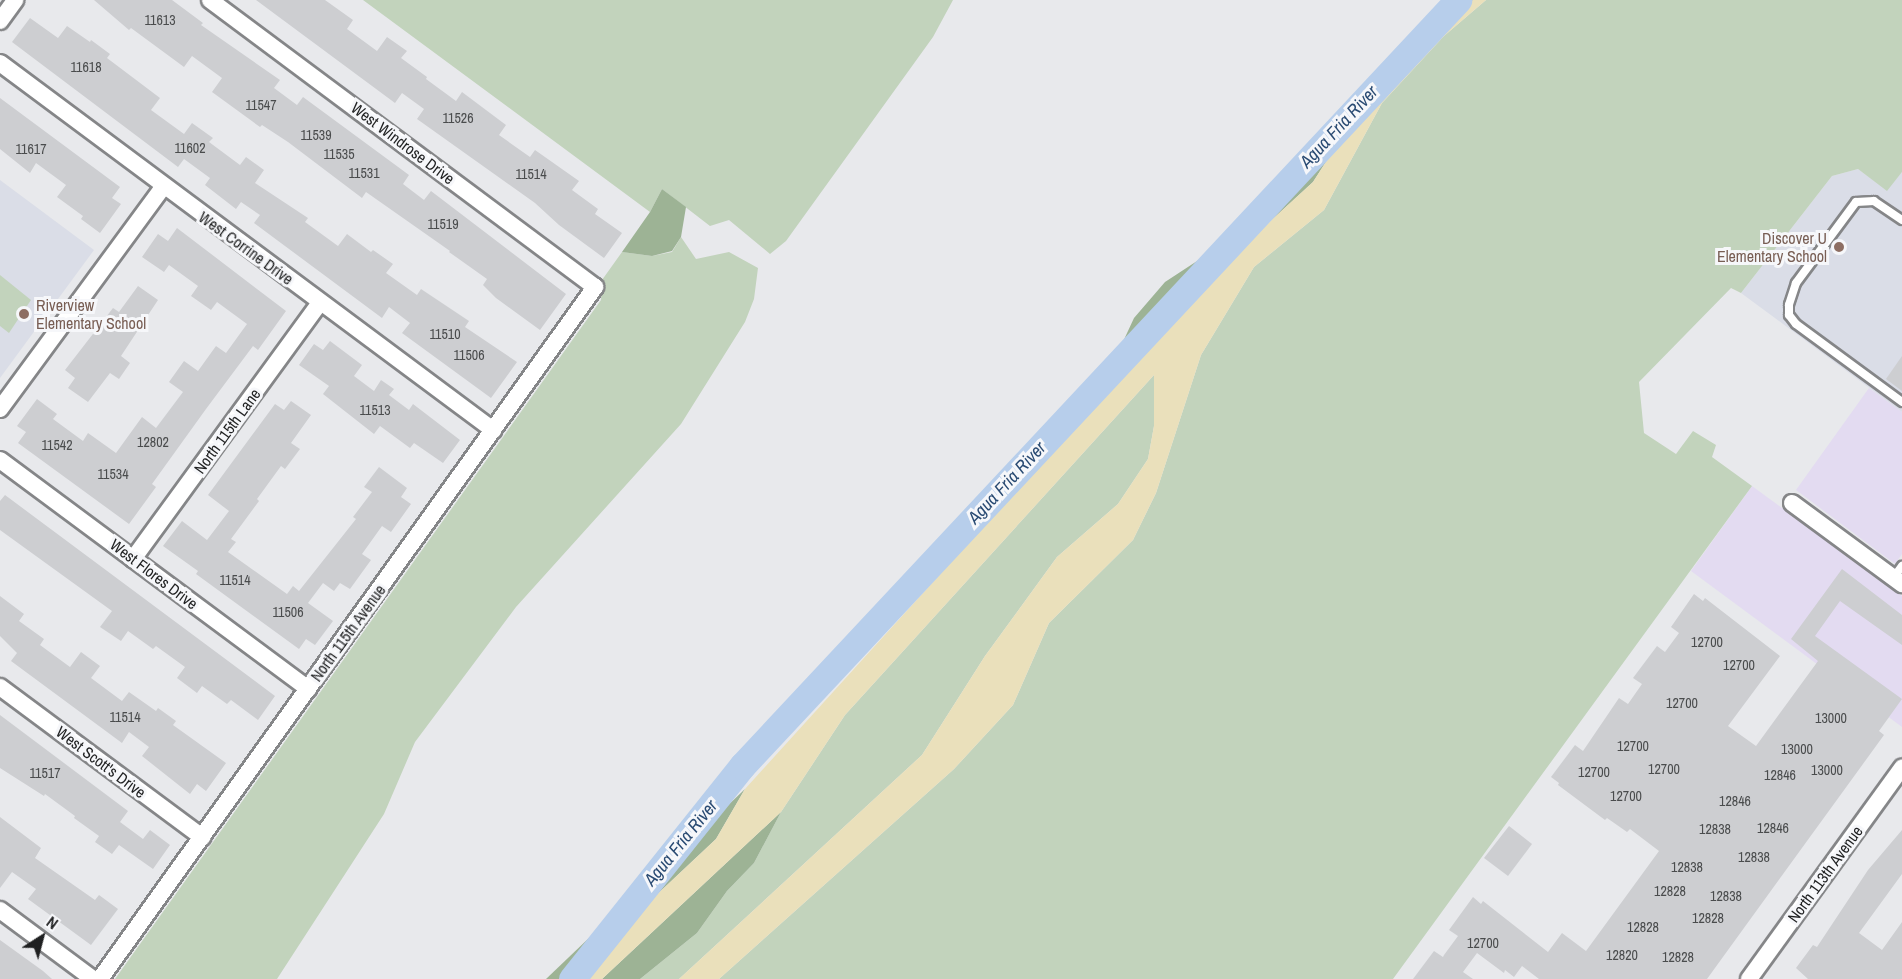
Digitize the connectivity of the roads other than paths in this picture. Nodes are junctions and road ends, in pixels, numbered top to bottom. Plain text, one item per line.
1 (15, 0) edge
2 (210, 0) edge
3 (0, 21) edge
4 (0, 63) edge
5 (163, 187) junction
6 (1902, 220) edge
7 (595, 287) joint
8 (320, 303) junction
9 (1902, 402) edge
10 (0, 409) edge
11 (493, 430) junction
12 (0, 460) edge
13 (1792, 502) dead end
14 (133, 559) junction
15 (1899, 576) edge
16 (0, 687) edge
17 (308, 689) junction
18 (1902, 768) edge
19 (202, 837) junction
20 (0, 910) edge
21 (93, 979) edge
22 (100, 979) edge
23 (1749, 979) edge

1 - 3 street
2 - 7 street, West Windrose Drive
4 - 5 street, West Corrine Drive
5 - 8 street, West Corrine Drive
5 - 10 street
6 - 9 lane
7 - 11 street, North 115th Avenue
8 - 11 street, West Corrine Drive
8 - 14 street, North 115th Lane
11 - 17 street, North 115th Avenue
12 - 14 street, West Flores Drive
13 - 15 street
14 - 17 street, West Flores Drive
16 - 19 street, West Scott's Drive
17 - 19 street, North 115th Avenue
18 - 23 street, North 113th Avenue
19 - 22 street, North 115th Avenue
20 - 21 street

